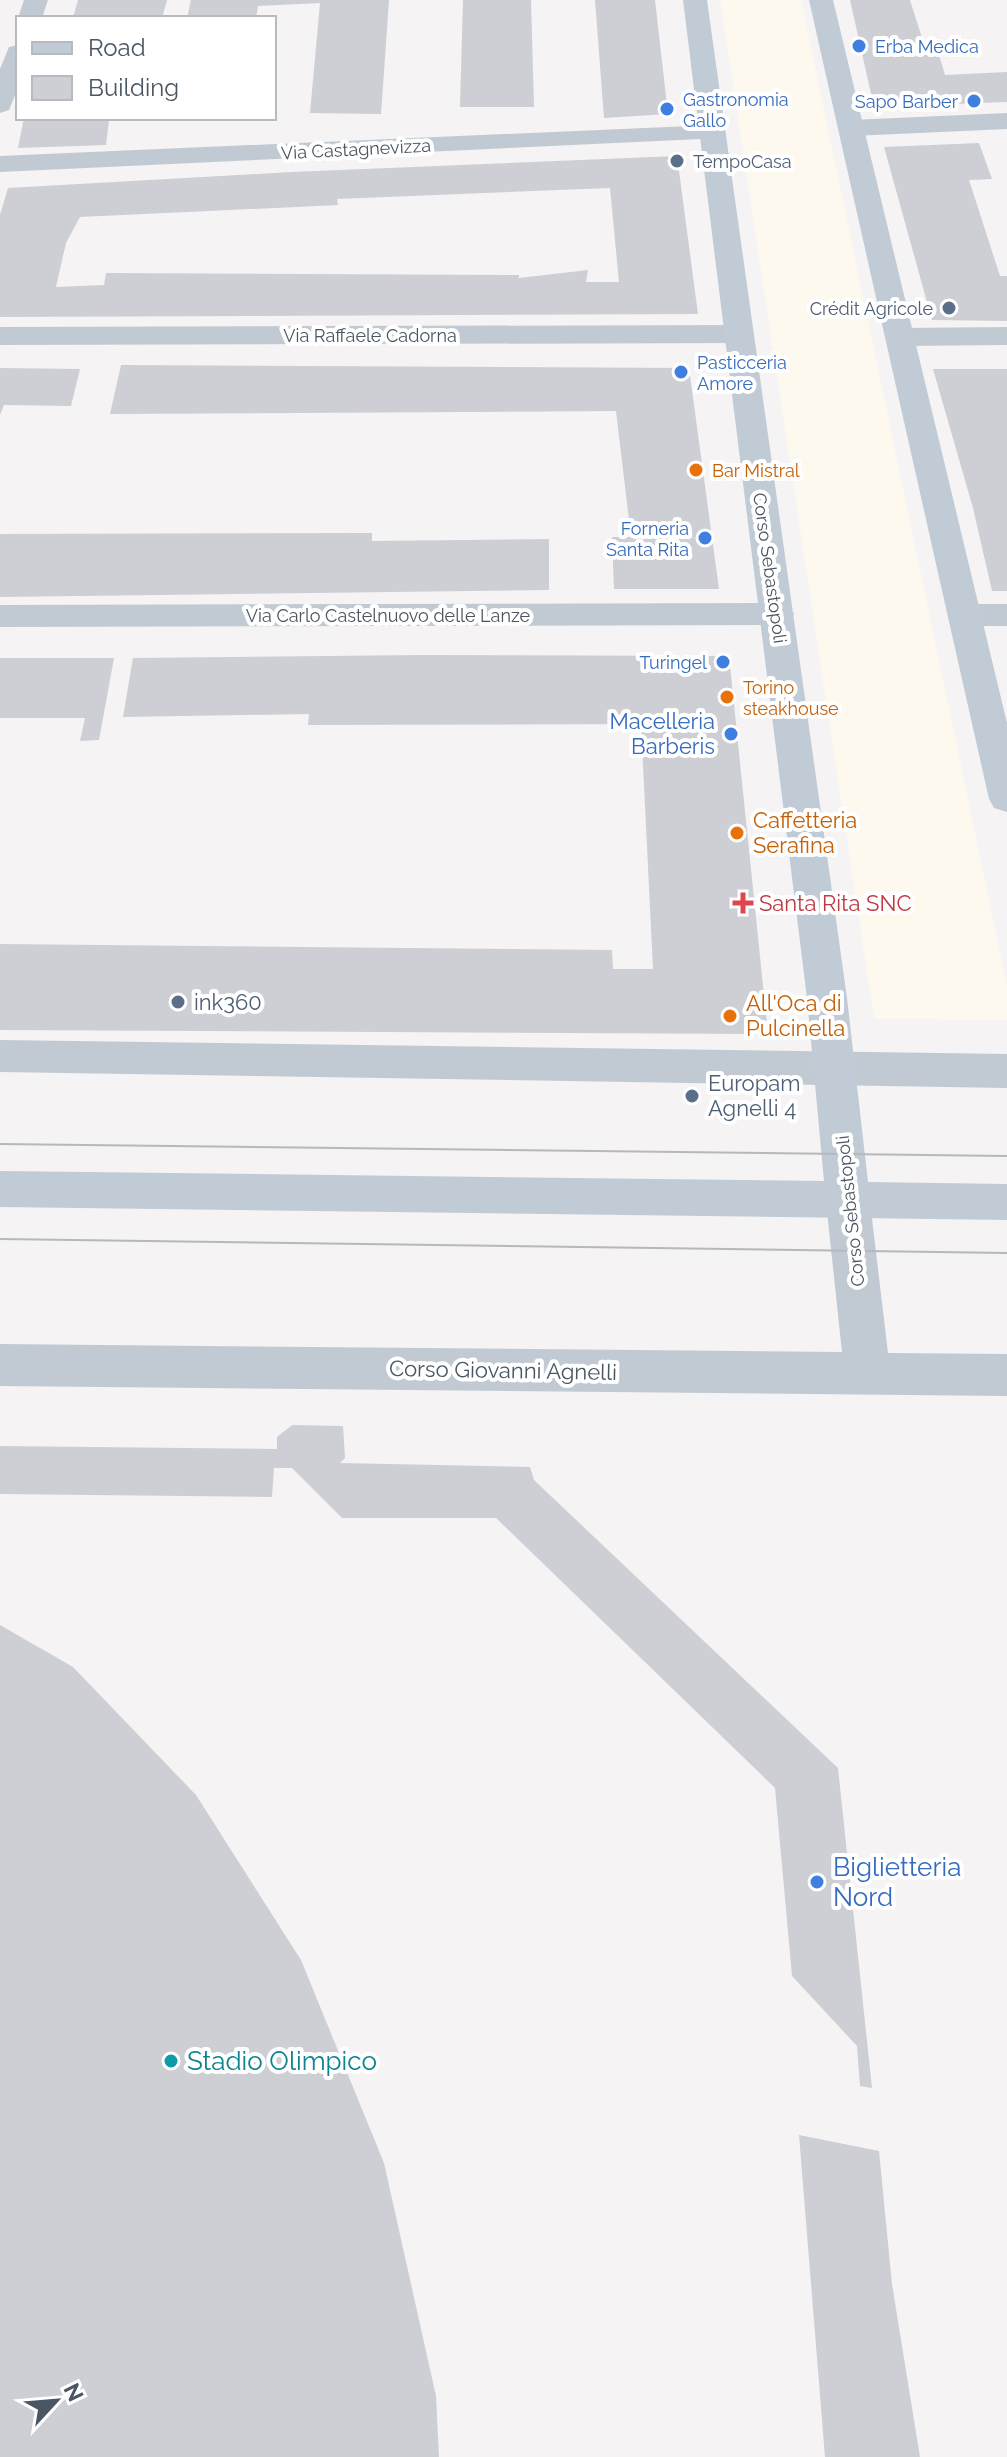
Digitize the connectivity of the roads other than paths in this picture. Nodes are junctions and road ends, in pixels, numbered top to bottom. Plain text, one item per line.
1 (695, 0) edge
2 (821, 0) edge
3 (16, 58) edge
4 (0, 105) edge
5 (1007, 121) edge
6 (852, 128) junction
7 (713, 133) junction
8 (0, 164) edge
9 (739, 334) junction
10 (0, 336) edge
11 (1007, 336) edge
12 (901, 337) junction
13 (777, 614) junction
14 (965, 615) junction
15 (1007, 615) edge
16 (0, 616) edge
17 (1007, 799) edge
18 (0, 1056) edge
19 (836, 1069) junction
20 (1007, 1071) edge
21 (0, 1189) edge
22 (848, 1202) junction
23 (1007, 1202) edge
24 (0, 1365) edge
25 (868, 1375) junction
26 (1007, 1375) edge

1 - 7 street, Corso Sebastopoli
2 - 6 street
3 - 4 street
5 - 6 street
6 - 12 street
7 - 8 street, Via Castagnevizza
7 - 9 street, Corso Sebastopoli
9 - 10 street, Via Raffaele Cadorna
9 - 13 street, Corso Sebastopoli
11 - 12 street
12 - 14 street
13 - 16 street, Via Carlo Castelnuovo delle Lanze
13 - 19 street, Corso Sebastopoli
14 - 15 street
14 - 17 street
18 - 19 street
19 - 20 street
19 - 22 street, Corso Sebastopoli
21 - 22 street
22 - 23 street
22 - 25 street, Corso Sebastopoli
24 - 25 street, Corso Giovanni Agnelli
25 - 26 street, Corso Giovanni Agnelli

